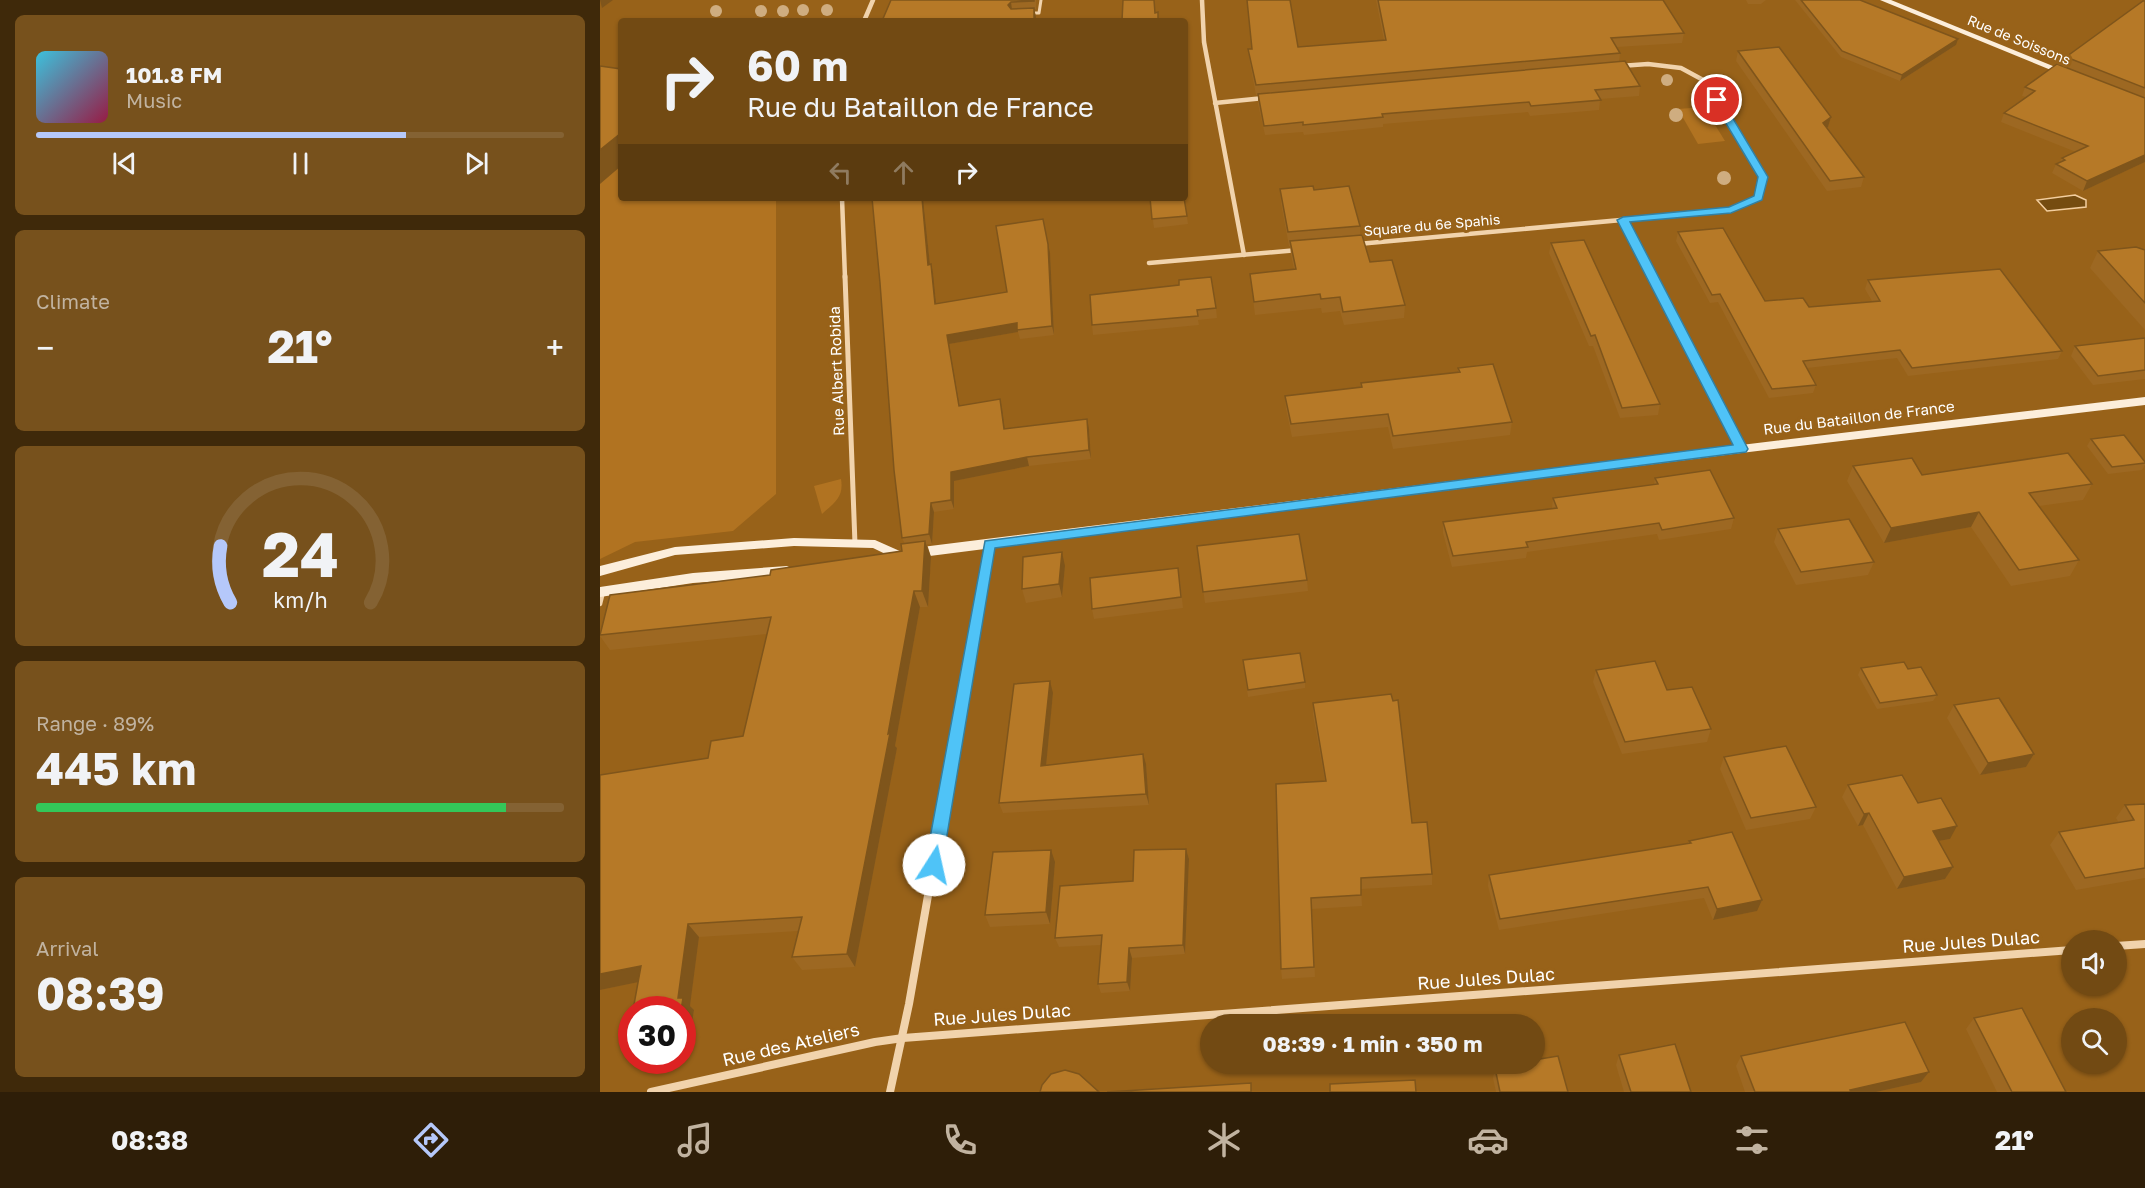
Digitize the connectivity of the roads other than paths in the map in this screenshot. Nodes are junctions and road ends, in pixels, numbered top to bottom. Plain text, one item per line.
1 (873, 0) edge
2 (1041, 0) edge
3 (1202, 0) edge
4 (1884, 0) edge
5 (1022, 13) edge
6 (865, 18) edge
7 (1612, 67) edge
8 (2080, 79) edge
9 (1274, 98) edge
10 (1215, 103) junction
11 (842, 201) edge
12 (1623, 220) junction
13 (1350, 245) edge
14 (1303, 249) edge
15 (1244, 255) junction
16 (1149, 263) dead end
17 (2145, 401) edge
18 (1741, 449) junction
19 (855, 544) junction
20 (989, 544) junction
21 (898, 555) junction
22 (881, 561) edge
23 (801, 570) edge
24 (600, 571) edge
25 (602, 592) edge
26 (600, 604) edge
27 (2145, 944) edge
28 (2127, 945) edge
29 (2061, 951) edge
30 (903, 1038) junction
31 (651, 1092) edge
32 (890, 1092) edge

1 - 6 street
2 - 5 lane
3 - 10 street
4 - 8 street, Rue de Soissons
7 - 12 street, Square du 6e Spahis
9 - 10 street
10 - 15 street
11 - 19 street, Rue Albert Robida
12 - 13 street, Square du 6e Spahis
12 - 18 street
14 - 15 street
15 - 16 street
17 - 18 street, Rue du Bataillon de France
18 - 20 street, Rue du Bataillon de France
19 - 21 street, Rue du Bataillon de France
19 - 24 street, Rue du Bataillon de France
20 - 21 street, Rue du Bataillon de France
20 - 30 street
21 - 22 street, Rue du Bataillon de France
23 - 25 street
25 - 26 lane
27 - 28 street
29 - 30 street, Rue Jules Dulac
30 - 31 street, Rue des Ateliers
30 - 32 street

